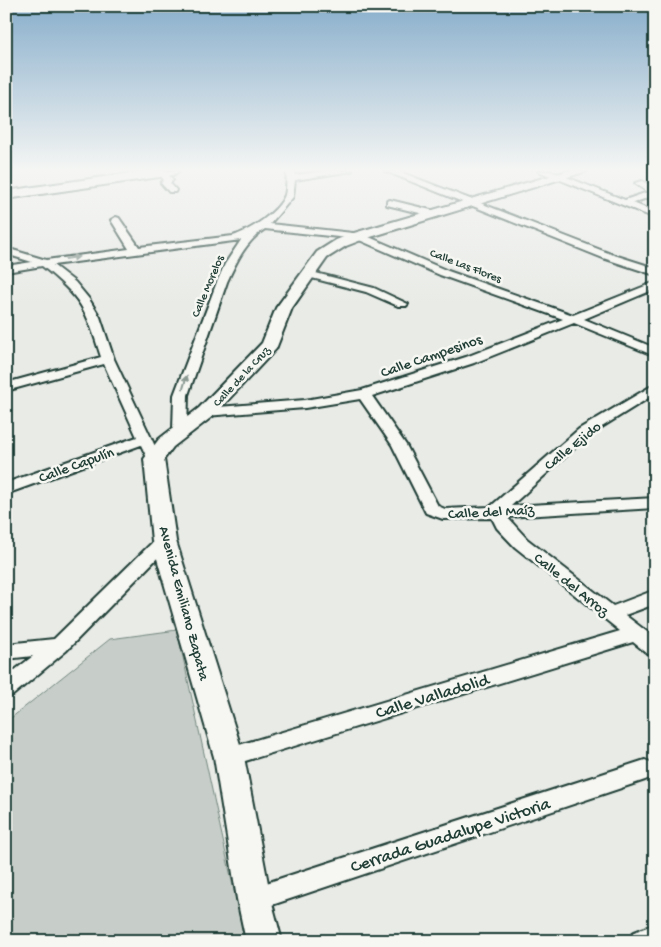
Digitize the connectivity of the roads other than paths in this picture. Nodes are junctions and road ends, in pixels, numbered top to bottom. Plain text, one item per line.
1 (273, 215) edge
2 (432, 215) edge
3 (504, 215) edge
4 (116, 220) dead end
5 (263, 226) junction
6 (250, 234) junction
7 (359, 236) junction
8 (6, 251) edge
9 (136, 251) junction
10 (44, 262) junction
11 (6, 269) edge
12 (655, 272) edge
13 (308, 274) junction
14 (655, 286) edge
15 (402, 304) dead end
16 (573, 319) junction
17 (655, 352) edge
18 (108, 359) junction
19 (6, 387) edge
20 (655, 388) edge
21 (364, 394) junction
22 (206, 412) junction
23 (180, 430) junction
24 (150, 449) junction
25 (6, 489) edge
26 (655, 502) edge
27 (496, 511) junction
28 (164, 541) junction
29 (655, 597) edge
30 (610, 614) junction
31 (635, 634) junction
32 (59, 646) junction
33 (655, 649) edge
34 (6, 652) edge
35 (6, 689) edge
36 (229, 757) junction
37 (645, 770) dead end
38 (254, 899) junction
39 (655, 936) edge
40 (264, 941) edge
41 (643, 941) edge

1 - 5 street, Calle Morelos
2 - 7 main road, Calle de la Cruz
3 - 12 street
4 - 9 street
5 - 6 street, Calle Morelos
5 - 7 street, Calle Las Flores
6 - 9 street
23 -> 6 street, Calle Morelos
7 - 13 main road, Calle de la Cruz
7 - 16 street, Calle Las Flores
8 - 10 street
10 -> 9 street
10 - 11 street
10 - 18 street, Avenida Emiliano Zapata
13 - 15 street
13 - 22 main road, Calle de la Cruz
14 - 16 street, Calle Campesinos
16 - 17 street, Calle Las Flores
16 - 21 street, Calle Campesinos
18 - 19 street
18 - 24 street, Avenida Emiliano Zapata
20 - 27 street, Calle Ejido
21 - 22 street, Calle Campesinos
21 - 27 street, Calle del Maíz
22 - 23 main road, Calle de la Cruz
23 - 24 main road, Calle de la Cruz
24 - 25 street, Calle Capulín
24 - 28 main road, Avenida Emiliano Zapata
26 - 27 street, Calle del Maíz
27 - 30 street, Calle del Arroz
28 - 32 street
28 - 36 main road, Avenida Emiliano Zapata
29 - 30 street
30 - 31 street, Calle del Arroz
31 - 33 street, Calle del Arroz
31 - 36 street, Calle Valladolid
32 - 34 street
32 - 35 street
36 - 38 main road, Avenida Emiliano Zapata
37 - 38 street, Cerrada Guadalupe Victoria
38 - 40 main road, Avenida Emiliano Zapata
39 - 41 street

